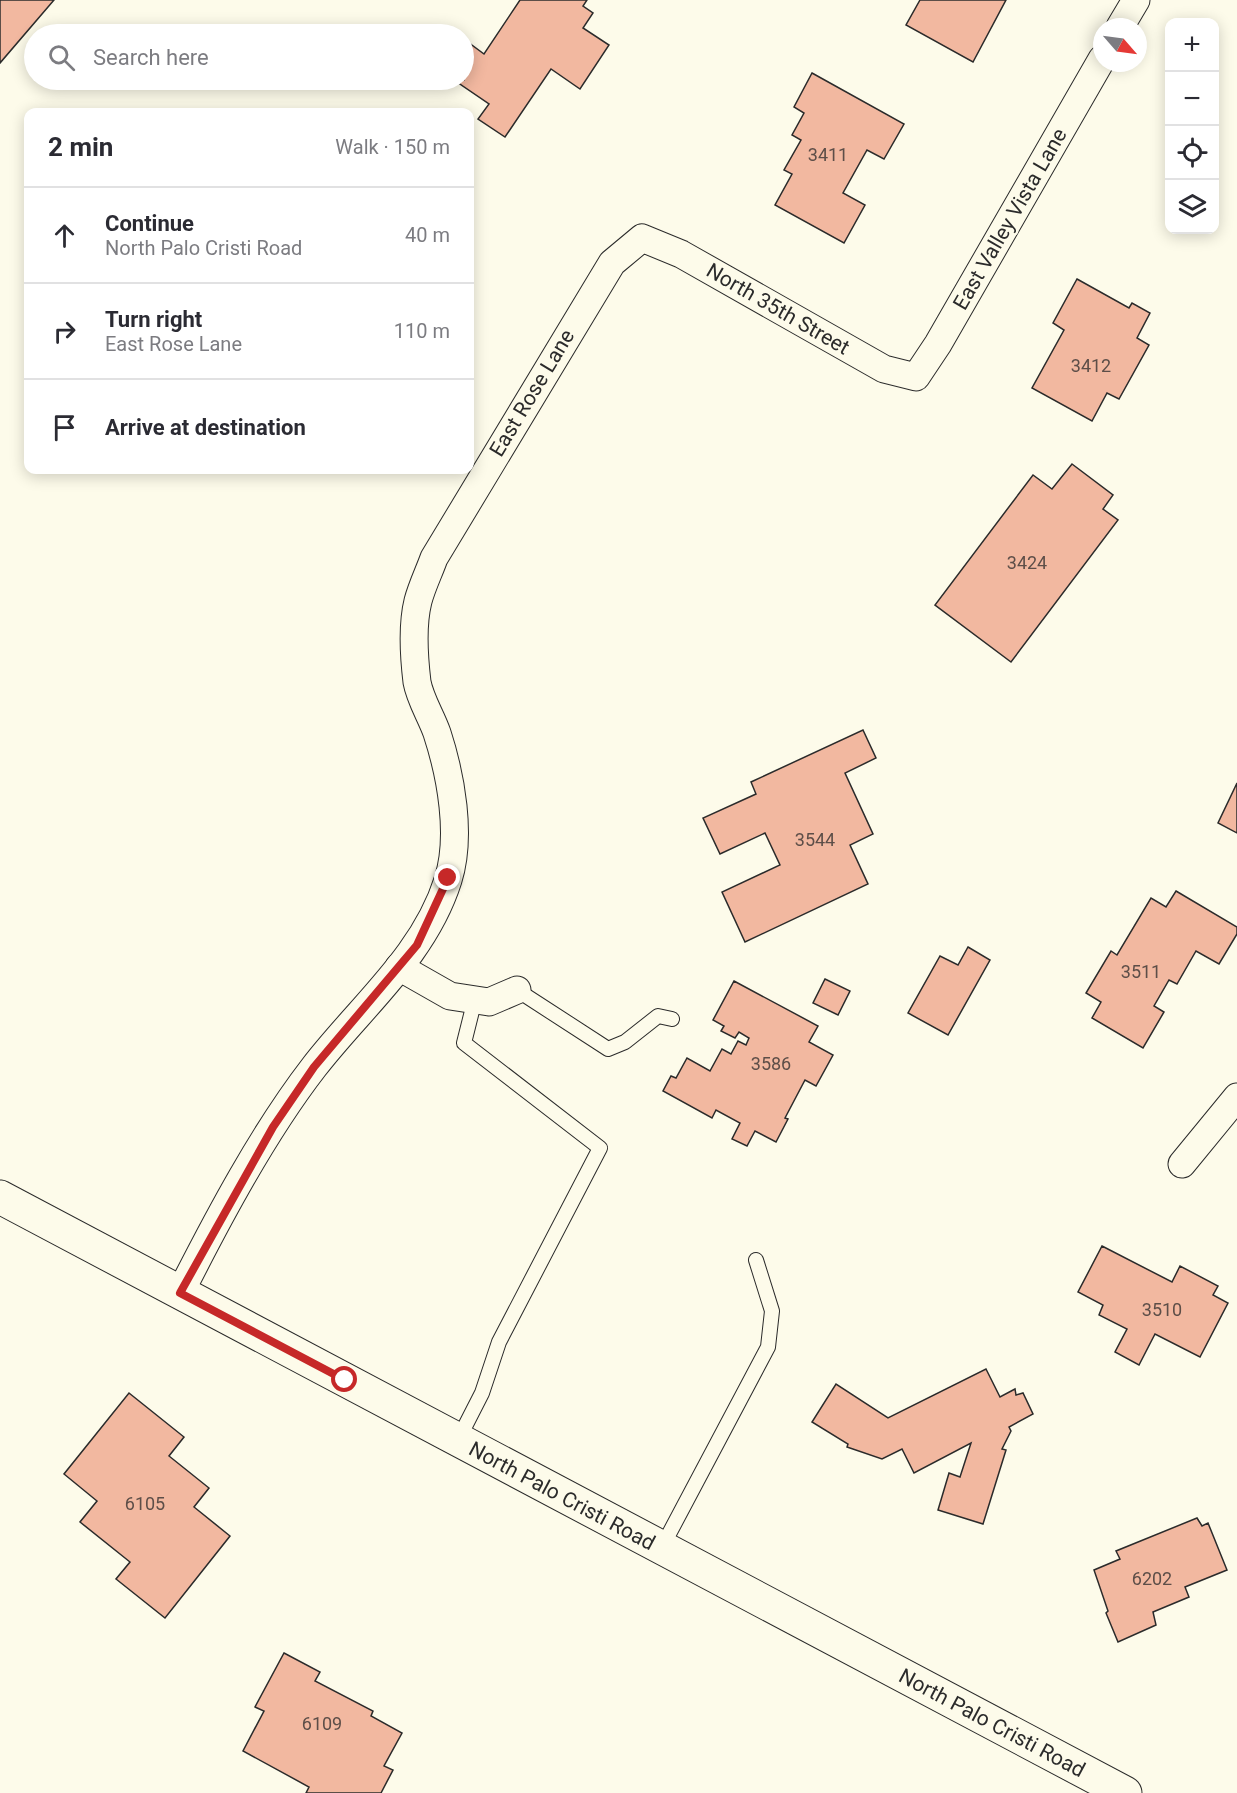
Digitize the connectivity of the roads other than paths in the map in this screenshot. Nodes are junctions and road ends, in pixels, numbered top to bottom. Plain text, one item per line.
1 (1136, 0) edge
2 (1125, 18) edge
3 (1095, 72) edge
4 (642, 238) joint
5 (916, 377) joint
6 (399, 967) junction
7 (517, 990) joint
8 (475, 999) junction
9 (672, 1018) dead end
10 (1237, 1097) edge
11 (1182, 1164) dead end
12 (0, 1197) edge
13 (756, 1260) dead end
14 (180, 1293) junction
15 (458, 1440) junction
16 (661, 1549) junction
17 (1125, 1793) edge

1 - 2 street
3 - 5 street, East Valley Vista Lane
4 - 5 street, North 35th Street
4 - 6 street, East Rose Lane
6 - 8 street
6 - 14 street, East Rose Lane
7 - 8 street
7 - 9 lane
8 - 15 lane
10 - 11 street
12 - 14 street, North Palo Cristi Road
13 - 16 lane
14 - 15 street, North Palo Cristi Road
15 - 16 street, North Palo Cristi Road
16 - 17 street, North Palo Cristi Road

